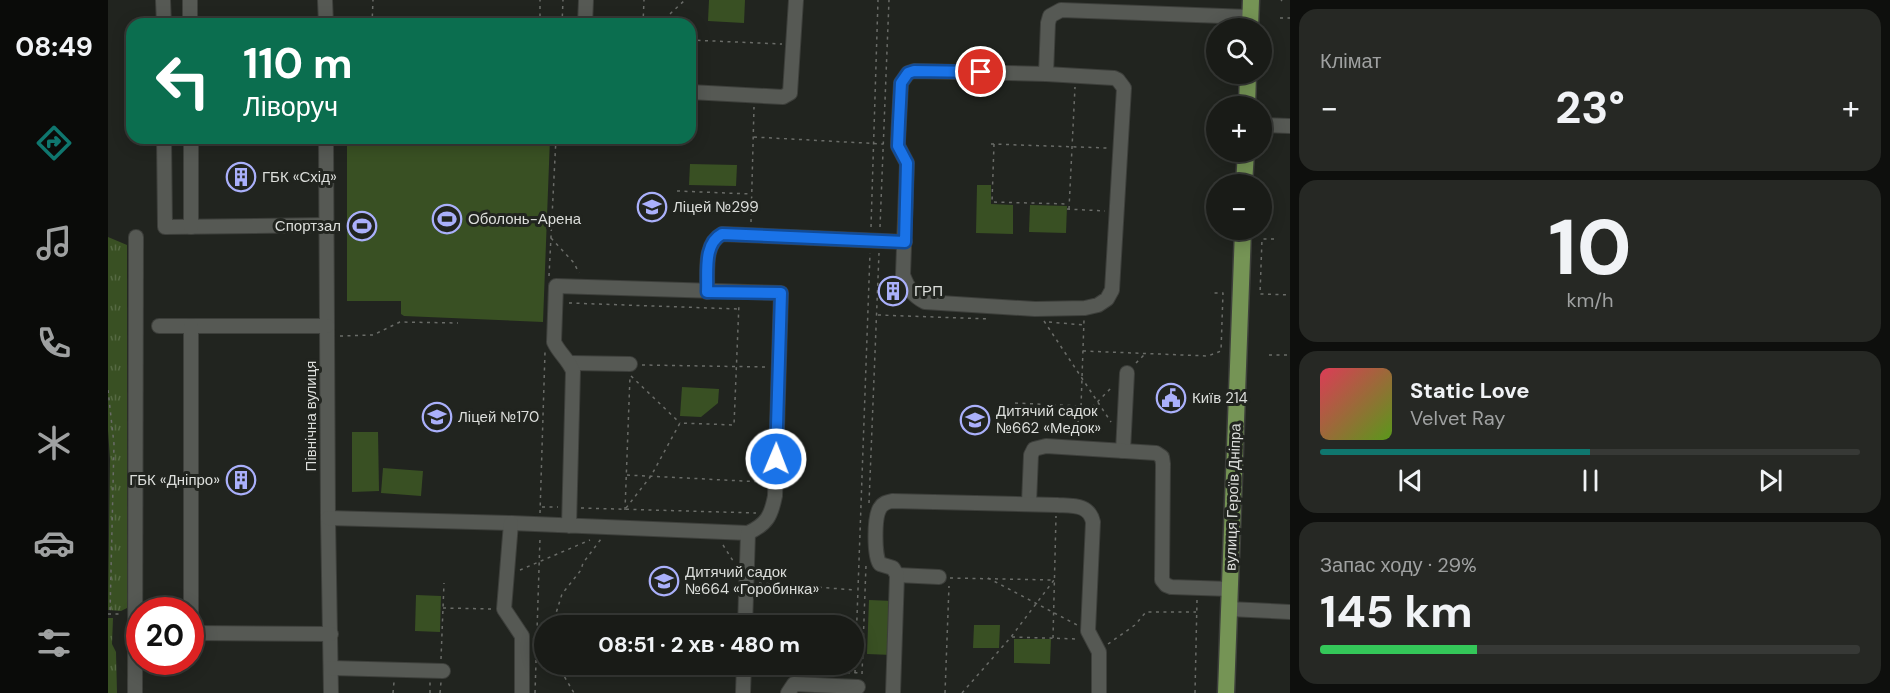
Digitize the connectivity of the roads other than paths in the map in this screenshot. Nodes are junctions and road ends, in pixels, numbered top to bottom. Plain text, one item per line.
1 (163, 0) edge
2 (190, 0) edge
3 (325, 0) edge
4 (586, 0) edge
5 (796, 0) edge
6 (1096, 5) edge
7 (1250, 15) edge
8 (164, 18) edge
9 (190, 18) edge
10 (326, 18) edge
11 (585, 18) edge
12 (1046, 74) junction
13 (696, 92) edge
14 (1272, 125) edge
15 (1290, 126) edge
16 (164, 144) edge
17 (191, 144) edge
18 (326, 144) edge
19 (327, 225) junction
20 (191, 227) junction
21 (136, 237) dead end
22 (1243, 240) edge
23 (905, 242) junction
24 (707, 292) junction
25 (159, 326) dead end
26 (191, 326) junction
27 (327, 326) junction
28 (570, 363) junction
29 (630, 364) road end
30 (1127, 373) road end
31 (1123, 451) junction
32 (1029, 504) junction
33 (328, 518) junction
34 (511, 523) junction
35 (569, 526) junction
36 (748, 534) junction
37 (897, 576) junction
38 (939, 577) dead end
39 (1230, 589) junction
40 (137, 597) edge
41 (190, 597) edge
42 (1229, 609) junction
43 (1290, 612) edge
44 (746, 615) edge
45 (204, 633) edge
46 (331, 634) junction
47 (331, 668) junction
48 (442, 669) road end
49 (135, 675) edge
50 (744, 675) edge
51 (860, 683) road end
52 (135, 693) edge
53 (331, 693) edge
54 (522, 693) edge
55 (743, 693) edge
56 (788, 693) edge
57 (894, 693) edge
58 (1099, 693) edge
59 (1226, 693) edge

1 - 8 street
2 - 9 street
3 - 10 street
4 - 11 street
5 - 13 street
6 - 7 street
6 - 12 street
12 - 23 street
12 - 23 street
14 - 15 street
16 - 20 street
17 - 20 street
18 - 19 street, Північна вулиця
19 - 20 street
19 - 27 street, Північна вулиця
21 - 40 street
22 - 39 main road, вулиця Героїв Дніпра
23 - 24 street
24 - 28 street
24 - 36 street
25 - 26 street
26 - 27 street
26 - 41 street
27 - 33 street, Північна вулиця
28 - 29 street
28 - 35 street
30 - 31 street
31 - 32 street
31 - 39 street
32 - 37 street
32 - 58 street
33 - 34 street
33 - 46 street, Північна вулиця
34 - 35 street
34 - 54 street
35 - 36 street
36 - 44 street
37 - 38 street
37 - 57 street
39 - 42 main road, вулиця Героїв Дніпра
42 - 43 street
42 - 59 main road, вулиця Героїв Дніпра
45 - 46 street
46 - 47 street, Північна вулиця
47 - 48 street
47 - 53 street, Північна вулиця
49 - 52 street
50 - 55 street
51 - 56 street

